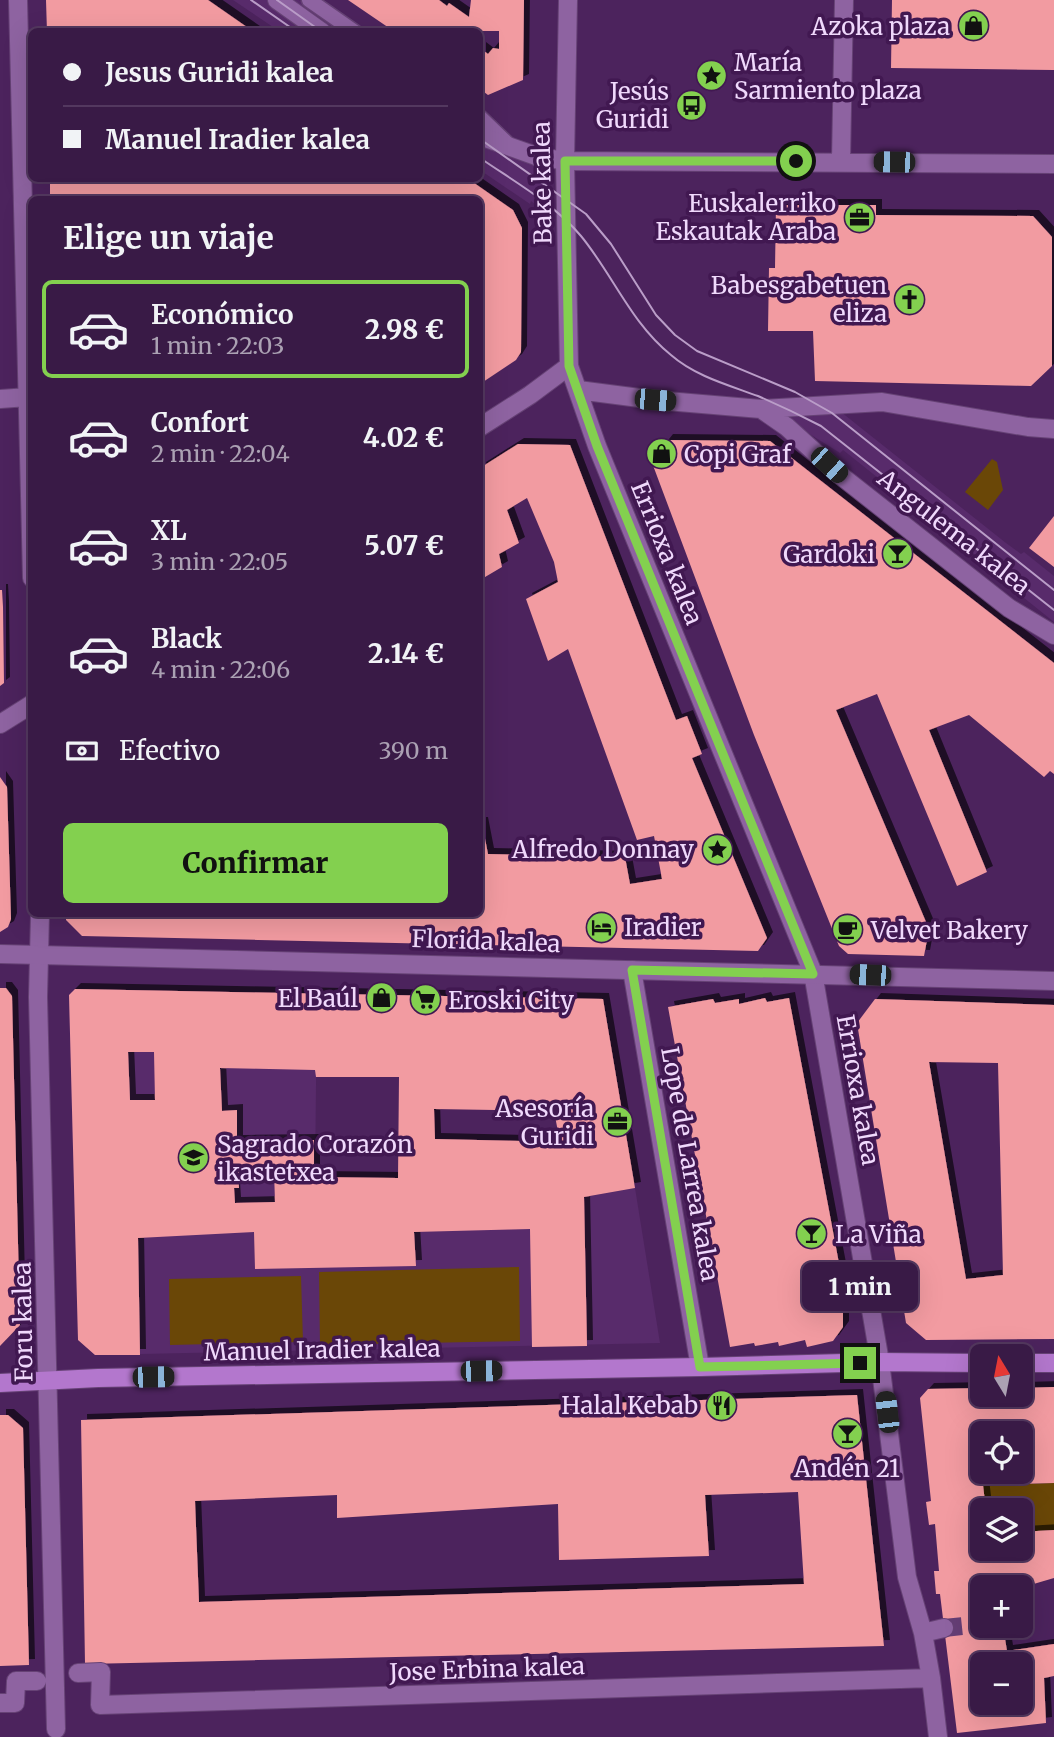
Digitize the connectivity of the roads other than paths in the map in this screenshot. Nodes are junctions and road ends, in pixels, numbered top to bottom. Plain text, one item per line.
1 (18, 0) edge
2 (276, 0) edge
3 (309, 0) edge
4 (568, 0) edge
5 (844, 0) edge
6 (317, 28) edge
7 (349, 28) edge
8 (483, 120) edge
9 (483, 137) edge
10 (511, 147) junction
11 (565, 161) junction
12 (841, 161) junction
13 (1054, 164) edge
14 (569, 366) junction
15 (578, 390) junction
16 (28, 397) joint
17 (0, 399) edge
18 (761, 409) junction
19 (483, 425) edge
20 (1054, 429) edge
21 (1054, 635) edge
22 (28, 706) edge
23 (0, 723) edge
24 (40, 917) edge
25 (0, 954) edge
26 (41, 954) junction
27 (632, 970) junction
28 (813, 974) junction
29 (1054, 981) edge
30 (880, 1362) junction
31 (970, 1363) edge
32 (1033, 1363) edge
33 (1054, 1363) edge
34 (700, 1367) junction
35 (48, 1381) junction
36 (0, 1382) edge
37 (944, 1628) tunnel mouth
38 (923, 1633) junction
39 (78, 1672) dead end
40 (931, 1678) junction
41 (37, 1681) dead end
42 (0, 1703) edge
43 (56, 1729) dead end
44 (937, 1737) edge

1 - 16 street
2 - 6 street
3 - 7 lane
4 - 11 street, Bake kalea
5 - 12 street
8 - 10 lane
9 - 10 street
10 - 11 street
11 - 12 street
11 - 14 street, Bake kalea
12 - 13 street
14 - 15 street, Errioxa kalea
14 - 19 street
15 - 18 street
15 - 28 street, Errioxa kalea
16 - 17 street
18 - 20 street
18 - 21 street, Angulema kalea
22 - 23 street
24 - 26 street, Foru kalea
25 - 26 street, Florida kalea
26 - 27 street, Florida kalea
26 - 35 street, Foru kalea
27 - 28 street, Florida kalea
27 - 34 street, Lope de Larrea kalea
28 - 29 street, Florida kalea
28 - 30 street, Errioxa kalea
30 - 31 main road, Manuel Iradier kalea
30 - 34 main road, Manuel Iradier kalea
30 - 38 street, Errioxa kalea
32 - 33 main road
34 - 35 main road, Manuel Iradier kalea
35 - 36 main road, Manuel Iradier kalea
35 - 43 street, Foru kalea
37 - 38 street
38 - 40 street, Errioxa kalea
39 - 40 street, Jose Erbina kalea
40 - 44 street, Errioxa kalea
41 - 42 street

